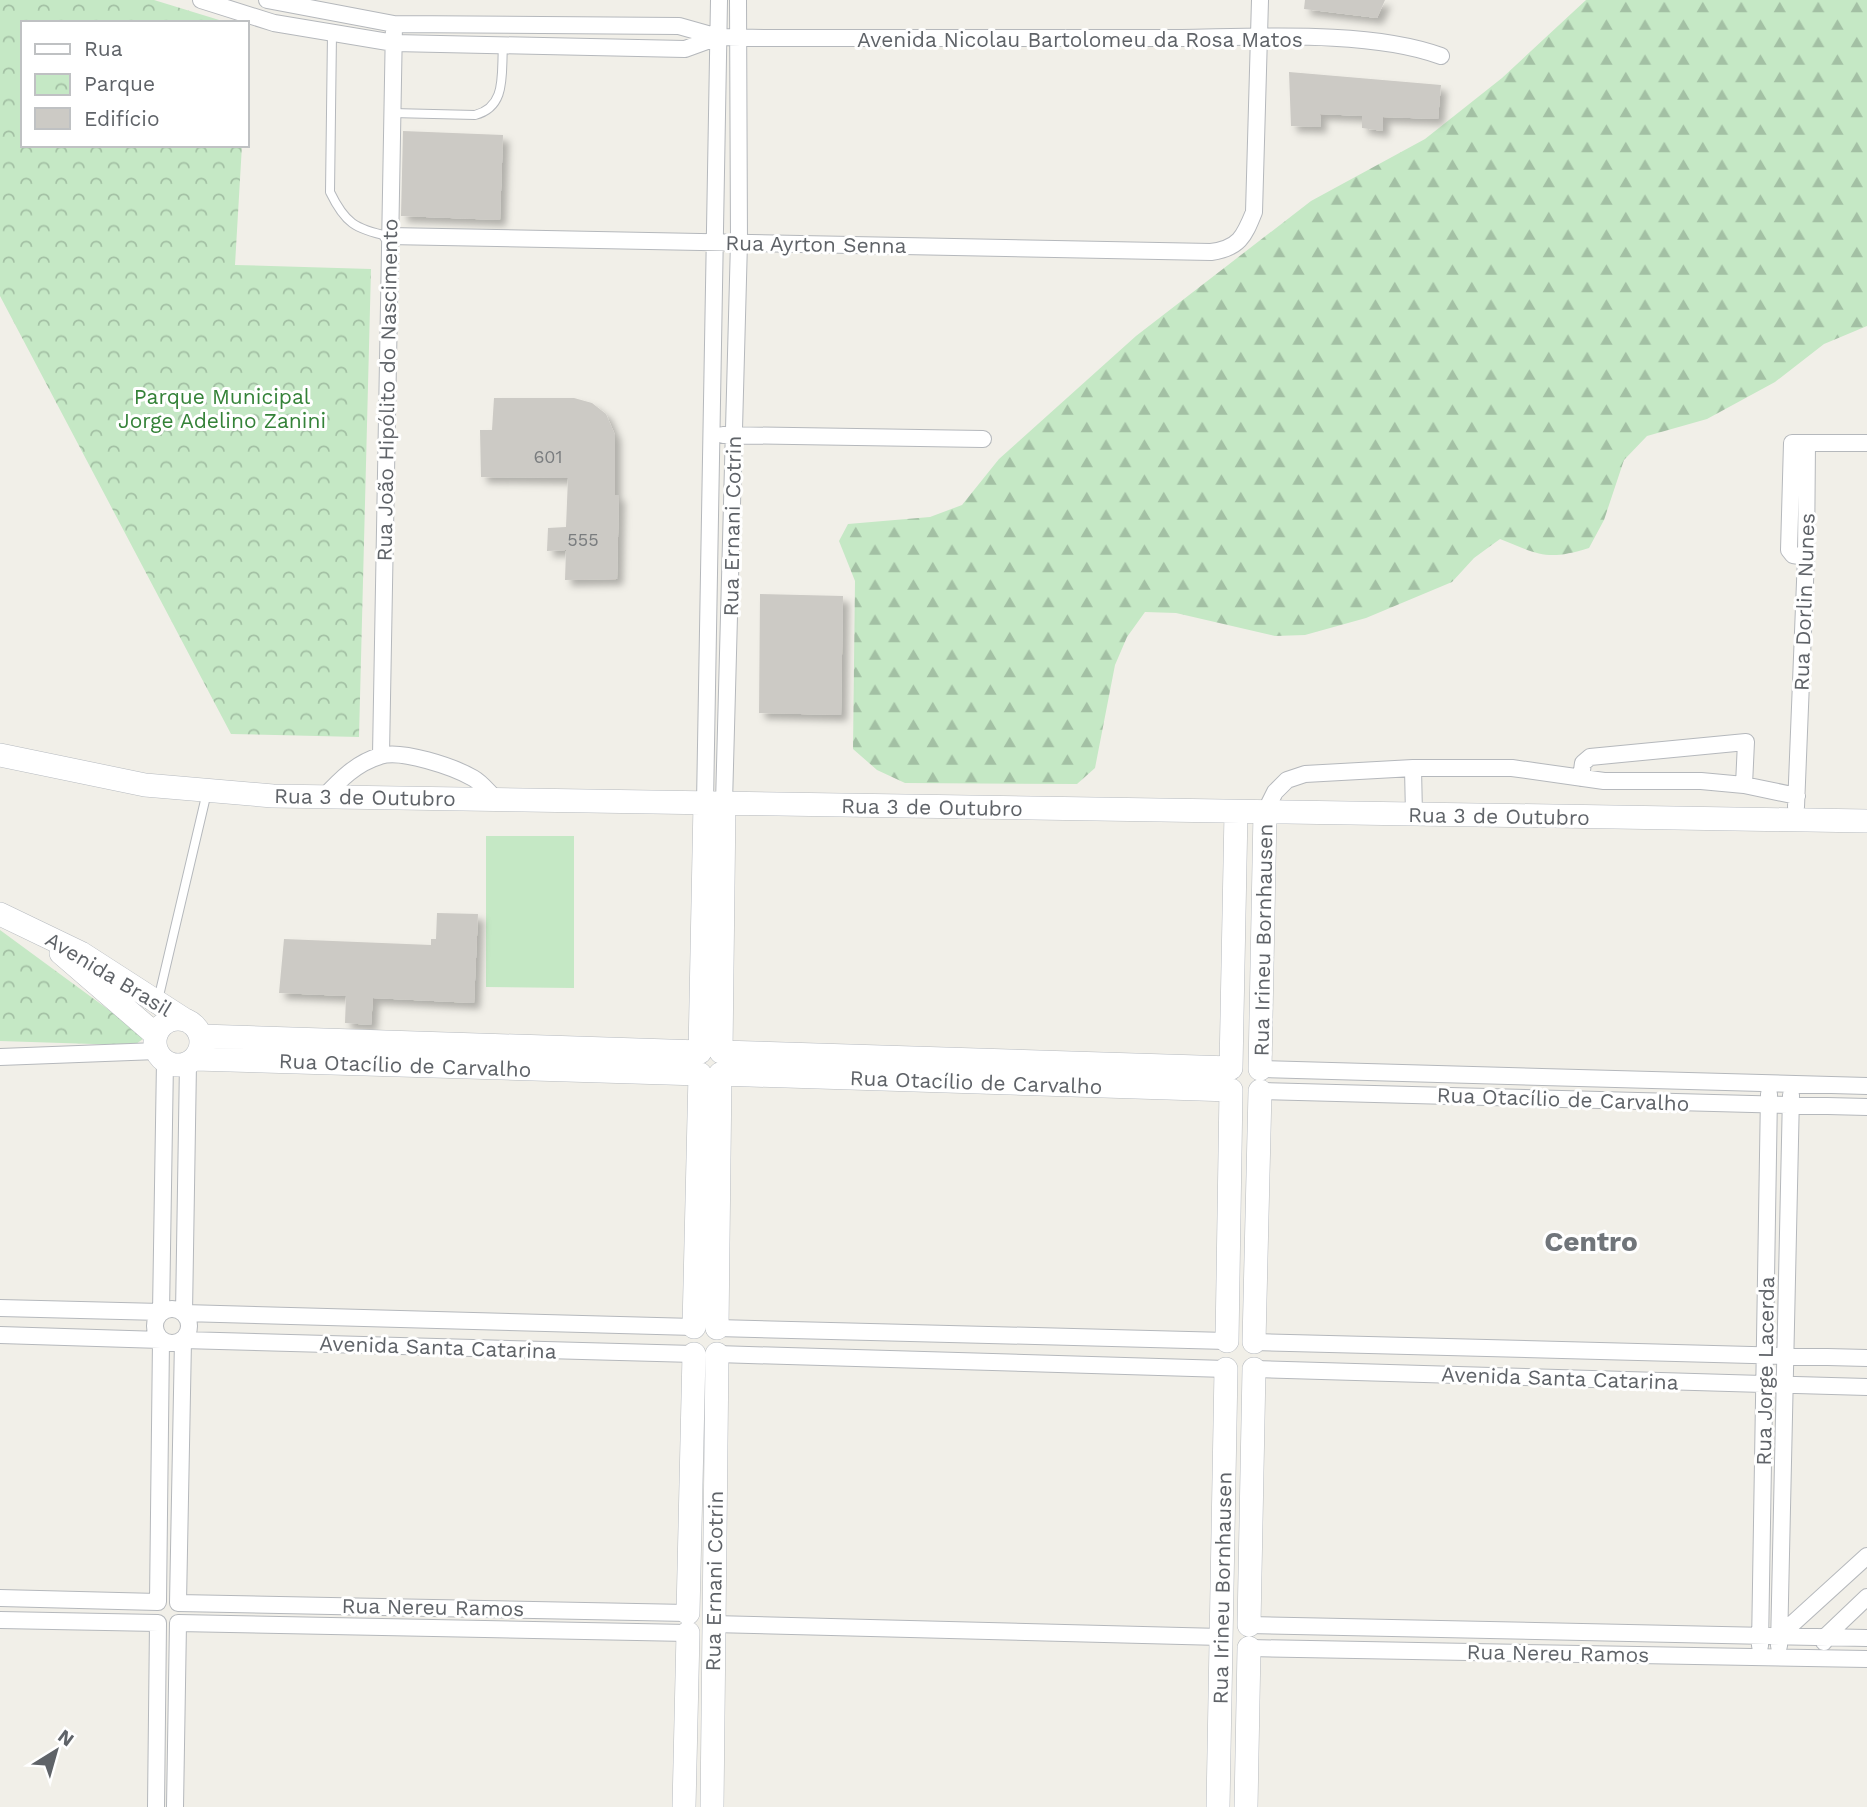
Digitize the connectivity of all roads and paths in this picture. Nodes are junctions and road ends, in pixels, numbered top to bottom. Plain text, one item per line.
1 (201, 0) edge
2 (719, 0) edge
3 (738, 0) edge
4 (1260, 0) edge
5 (273, 2) edge
6 (274, 23) junction
7 (394, 24) junction
8 (332, 33) junction
9 (718, 37) junction
10 (1258, 37) junction
11 (738, 38) junction
12 (394, 43) junction
13 (503, 47) junction
14 (1441, 56) dead end
15 (392, 113) junction
16 (388, 236) junction
17 (715, 242) junction
18 (739, 242) junction
19 (713, 435) junction
20 (734, 436) junction
21 (983, 439) dead end
22 (1867, 443) edge
23 (710, 574) junction
24 (730, 574) junction
25 (0, 755) edge
26 (381, 755) junction
27 (1413, 768) junction
28 (1581, 778) junction
29 (1744, 785) junction
30 (207, 792) junction
31 (1797, 796) junction
32 (324, 797) junction
33 (497, 800) junction
34 (715, 803) junction
35 (1236, 812) junction
36 (1265, 812) junction
37 (1414, 815) junction
38 (1796, 820) junction
39 (1867, 821) edge
40 (0, 914) edge
41 (32, 928) junction
42 (1234, 937) junction
43 (1263, 937) junction
44 (158, 1000) junction
45 (178, 1046) junction
46 (0, 1057) edge
47 (710, 1063) junction
48 (1342, 1072) junction
49 (1505, 1076) junction
50 (1231, 1079) junction
51 (1561, 1079) junction
52 (1260, 1080) junction
53 (1769, 1085) junction
54 (1791, 1085) junction
55 (1867, 1086) edge
56 (1341, 1093) junction
57 (1504, 1098) junction
58 (1561, 1099) junction
59 (1769, 1105) junction
60 (1790, 1106) junction
61 (1867, 1107) edge
62 (163, 1170) junction
63 (186, 1170) junction
64 (1229, 1186) junction
65 (1258, 1186) junction
66 (707, 1250) junction
67 (0, 1308) edge
68 (161, 1312) junction
69 (184, 1313) junction
70 (694, 1327) junction
71 (717, 1328) junction
72 (0, 1335) edge
73 (161, 1340) junction
74 (183, 1340) junction
75 (1227, 1341) junction
76 (1254, 1342) junction
77 (1413, 1346) junction
78 (1573, 1350) junction
79 (1684, 1353) junction
80 (705, 1354) junction
81 (1765, 1355) junction
82 (1785, 1356) junction
83 (1867, 1358) edge
84 (1226, 1369) junction
85 (1254, 1369) junction
86 (1412, 1374) junction
87 (1572, 1378) junction
88 (1682, 1382) junction
89 (1765, 1384) junction
90 (1785, 1384) junction
91 (1867, 1387) edge
92 (692, 1446) junction
93 (716, 1446) junction
94 (160, 1476) junction
95 (181, 1476) junction
96 (690, 1520) junction
97 (715, 1521) junction
98 (1762, 1527) junction
99 (1782, 1527) junction
100 (1223, 1540) junction
101 (1251, 1540) junction
102 (1867, 1556) edge
103 (1867, 1597) edge
104 (0, 1598) edge
105 (29, 1599) junction
106 (158, 1602) junction
107 (178, 1603) junction
108 (368, 1606) junction
109 (560, 1610) junction
110 (0, 1620) edge
111 (28, 1620) junction
112 (158, 1623) junction
113 (178, 1623) junction
114 (688, 1623) junction
115 (713, 1624) junction
116 (369, 1627) junction
117 (1417, 1629) junction
118 (561, 1631) junction
119 (1628, 1633) junction
120 (1249, 1636) junction
121 (1760, 1636) junction
122 (1779, 1636) junction
123 (1222, 1637) junction
124 (1825, 1637) junction
125 (1867, 1638) edge
126 (1416, 1650) junction
127 (1627, 1654) junction
128 (1760, 1657) junction
129 (1778, 1657) junction
130 (1823, 1658) junction
131 (1867, 1659) edge
132 (686, 1713) junction
133 (713, 1713) junction
134 (157, 1749) junction
135 (176, 1751) junction
136 (684, 1804) edge
137 (712, 1805) edge
138 (156, 1807) edge
139 (175, 1807) edge
140 (1218, 1807) edge
141 (1246, 1807) edge

1 - 6 street, Avenida Nicolau Bartolomeu da Rosa Matos
2 - 9 street, Rua Ernani Cotrin
3 - 11 street, Rua Ernani Cotrin
4 - 10 street
5 - 6 street
5 - 7 street, Avenida Nicolau Bartolomeu da Rosa Matos
6 - 8 street, Avenida Nicolau Bartolomeu da Rosa Matos
7 - 9 street, Avenida Nicolau Bartolomeu da Rosa Matos
7 - 12 street, Rua João Hipólito do Nascimento
8 - 12 street, Avenida Nicolau Bartolomeu da Rosa Matos
8 - 16 lane
9 - 11 street, Avenida Nicolau Bartolomeu da Rosa Matos
9 - 13 street, Avenida Nicolau Bartolomeu da Rosa Matos
9 - 17 street, Rua Ernani Cotrin
10 - 11 street, Avenida Nicolau Bartolomeu da Rosa Matos
10 - 14 street, Avenida Nicolau Bartolomeu da Rosa Matos
10 - 18 street, Rua Ayrton Senna
11 - 18 street, Rua Ernani Cotrin
12 - 13 street, Avenida Nicolau Bartolomeu da Rosa Matos
12 - 15 street, Rua João Hipólito do Nascimento
13 - 15 lane
15 - 16 street, Rua João Hipólito do Nascimento
16 - 17 street, Rua Ayrton Senna
16 - 26 street, Rua João Hipólito do Nascimento
17 - 18 street, Rua Ayrton Senna
17 - 19 street, Rua Ernani Cotrin
18 - 20 street, Rua Ernani Cotrin
19 - 20 street
19 - 23 street, Rua Ernani Cotrin
20 - 21 street
20 - 24 street, Rua Ernani Cotrin
22 - 31 street, Rua Dorlin Nunes
23 - 24 street
23 - 34 street, Rua Ernani Cotrin
24 - 34 street, Rua Ernani Cotrin
25 - 30 street, Rua 3 de Outubro
26 - 32 street
26 - 33 street
27 - 28 street
27 - 36 street
27 - 37 street
28 - 29 street
28 - 29 street
29 - 31 street
30 - 32 street, Rua 3 de Outubro
30 - 44 lane
31 - 38 street, Rua Dorlin Nunes
32 - 33 street, Rua 3 de Outubro
33 - 34 street, Rua 3 de Outubro
34 - 35 street, Rua 3 de Outubro
34 - 47 street, Rua Ernani Cotrin
35 - 36 street, Rua 3 de Outubro
35 - 42 street, Rua Irineu Bornhausen
36 - 37 street, Rua 3 de Outubro
36 - 43 street, Rua Irineu Bornhausen
37 - 38 street, Rua 3 de Outubro
38 - 39 street, Rua 3 de Outubro
40 - 41 street, Avenida Brasil
41 - 44 street, Avenida Brasil
41 - 45 street, Avenida Brasil
42 - 43 street
42 - 50 street, Rua Irineu Bornhausen
43 - 52 street, Rua Irineu Bornhausen
44 - 45 street, Avenida Brasil
45 - 46 street
45 - 47 street, Rua Otacílio de Carvalho
45 - 62 street
45 - 63 street
47 - 50 street, Rua Otacílio de Carvalho
47 - 66 street, Rua Ernani Cotrin
48 - 49 street, Rua Otacílio de Carvalho
48 - 52 street, Rua Otacílio de Carvalho
48 - 56 street
49 - 51 street, Rua Otacílio de Carvalho
49 - 57 street
50 - 52 street
50 - 52 street
50 - 64 street, Rua Irineu Bornhausen
51 - 53 street, Rua Otacílio de Carvalho
51 - 58 street
52 - 56 street, Rua Otacílio de Carvalho
52 - 65 street, Rua Irineu Bornhausen
53 - 54 street, Rua Otacílio de Carvalho
53 - 59 street, Rua Jorge Lacerda
54 - 55 street, Rua Otacílio de Carvalho
54 - 60 street, Rua Jorge Lacerda
56 - 57 street, Rua Otacílio de Carvalho
57 - 58 street, Rua Otacílio de Carvalho
58 - 59 street, Rua Otacílio de Carvalho
59 - 60 street, Rua Otacílio de Carvalho
59 - 81 street, Rua Jorge Lacerda
60 - 61 street, Rua Otacílio de Carvalho
60 - 82 street, Rua Jorge Lacerda
62 - 63 street
62 - 68 street
63 - 69 street
64 - 65 street
64 - 75 street, Rua Irineu Bornhausen
65 - 76 street, Rua Irineu Bornhausen
66 - 70 street, Rua Ernani Cotrin
66 - 71 street, Rua Ernani Cotrin
67 - 68 street
68 - 69 street
68 - 73 street
69 - 70 street, Avenida Santa Catarina
69 - 74 street
70 - 71 street
70 - 80 street
71 - 75 street
71 - 80 street
72 - 73 street
73 - 74 street
73 - 94 street
74 - 80 street, Avenida Santa Catarina
74 - 95 street
75 - 76 street
75 - 84 street
76 - 77 street, Avenida Santa Catarina
76 - 85 street
77 - 78 street, Avenida Santa Catarina
77 - 86 street
78 - 79 street, Avenida Santa Catarina
78 - 87 street
79 - 81 street, Avenida Santa Catarina
79 - 88 street
80 - 84 street, Avenida Santa Catarina
80 - 92 street, Rua Ernani Cotrin
80 - 93 street, Rua Ernani Cotrin
81 - 82 street, Avenida Santa Catarina
81 - 89 street, Rua Jorge Lacerda
82 - 83 street, Avenida Santa Catarina
82 - 90 street, Rua Jorge Lacerda
84 - 85 street
84 - 100 street, Rua Irineu Bornhausen
85 - 86 street, Avenida Santa Catarina
85 - 101 street, Rua Irineu Bornhausen
86 - 87 street, Avenida Santa Catarina
87 - 88 street, Avenida Santa Catarina
88 - 89 street, Avenida Santa Catarina
89 - 90 street, Avenida Santa Catarina
89 - 98 street, Rua Jorge Lacerda
90 - 91 street, Avenida Santa Catarina
90 - 99 street, Rua Jorge Lacerda
92 - 93 street
92 - 96 street, Rua Ernani Cotrin
93 - 97 street, Rua Ernani Cotrin
94 - 95 street
94 - 106 street
95 - 107 street
96 - 97 street
96 - 114 street, Rua Ernani Cotrin
97 - 115 street, Rua Ernani Cotrin
98 - 99 street
98 - 121 street, Rua Jorge Lacerda
99 - 122 street, Rua Jorge Lacerda
100 - 101 street
100 - 123 street, Rua Irineu Bornhausen
101 - 120 street, Rua Irineu Bornhausen
102 - 122 street
103 - 124 street
104 - 105 street
105 - 106 street
105 - 111 street
106 - 107 street
106 - 112 street
107 - 108 street, Rua Nereu Ramos
107 - 113 street
108 - 109 street, Rua Nereu Ramos
108 - 116 street
109 - 114 street, Rua Nereu Ramos
109 - 118 street
110 - 111 street
111 - 112 street
112 - 113 street
112 - 134 street
113 - 116 street, Rua Nereu Ramos
113 - 135 street
114 - 115 street
114 - 118 street, Rua Nereu Ramos
114 - 132 street, Rua Ernani Cotrin
115 - 123 street
115 - 133 street, Rua Ernani Cotrin
116 - 118 street, Rua Nereu Ramos
117 - 119 street, Rua Nereu Ramos
117 - 120 street, Rua Nereu Ramos
117 - 126 street
119 - 121 street, Rua Nereu Ramos
119 - 127 street
120 - 123 street
120 - 126 street, Rua Nereu Ramos
120 - 141 street, Rua Irineu Bornhausen
121 - 122 street, Rua Nereu Ramos
121 - 128 street, Rua Jorge Lacerda
122 - 124 street, Rua Nereu Ramos
122 - 129 street, Rua Jorge Lacerda
123 - 140 street, Rua Irineu Bornhausen
124 - 125 street, Rua Nereu Ramos
124 - 130 street
126 - 127 street, Rua Nereu Ramos
127 - 128 street, Rua Nereu Ramos
128 - 129 street, Rua Nereu Ramos
129 - 130 street, Rua Nereu Ramos
130 - 131 street, Rua Nereu Ramos
132 - 133 street
132 - 136 street, Rua Ernani Cotrin
133 - 137 street, Rua Ernani Cotrin
134 - 135 street
134 - 138 street
135 - 139 street
136 - 137 street

